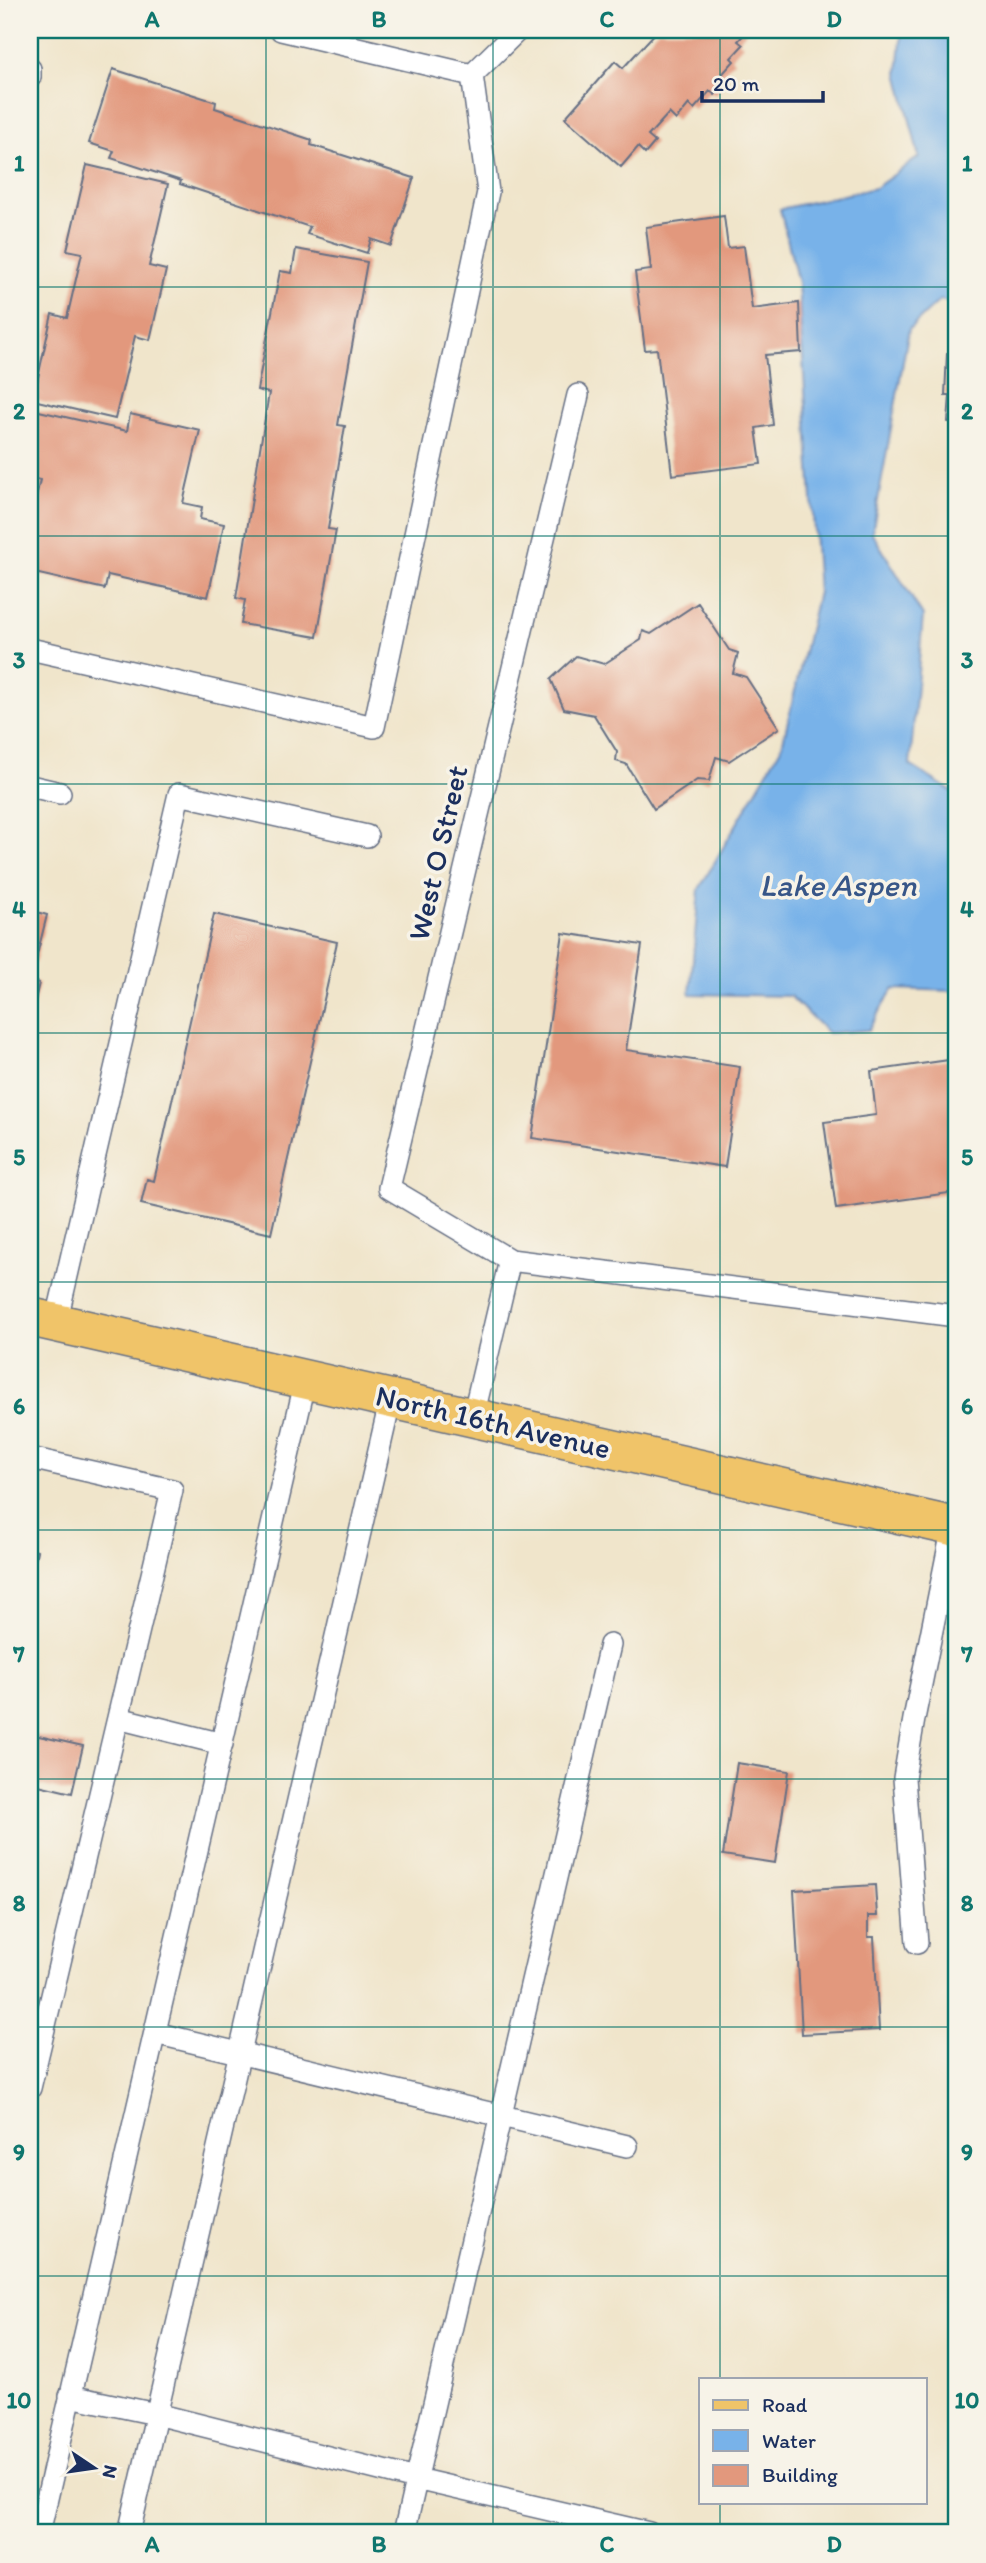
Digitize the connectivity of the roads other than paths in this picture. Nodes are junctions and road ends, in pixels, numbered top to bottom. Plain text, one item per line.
1 (281, 30) edge
2 (518, 30) edge
3 (30, 69) edge
4 (471, 75) junction
5 (30, 76) edge
6 (578, 396) dead end
7 (30, 649) edge
8 (30, 786) edge
9 (60, 793) dead end
10 (367, 836) dead end
11 (510, 1260) junction
12 (956, 1316) edge
13 (43, 1320) edge
14 (306, 1380) junction
15 (391, 1398) junction
16 (473, 1417) junction
17 (30, 1458) edge
18 (955, 1526) edge
19 (610, 1644) dead end
20 (118, 1718) junction
21 (222, 1744) junction
22 (917, 1943) dead end
23 (37, 2026) edge
24 (155, 2033) junction
25 (239, 2053) junction
26 (30, 2088) edge
27 (500, 2114) junction
28 (627, 2146) dead end
29 (70, 2396) junction
30 (156, 2414) junction
31 (416, 2479) junction
32 (39, 2533) edge
33 (128, 2533) edge
34 (404, 2533) edge
35 (649, 2533) edge

1 - 4 lane
2 - 4 lane
3 - 5 lane
4 - 7 lane
6 - 11 lane, West O Street
8 - 9 lane
10 - 13 lane
11 - 12 lane
11 - 16 lane
13 - 14 main road, North 16th Avenue
14 - 15 main road, North 16th Avenue
14 - 21 lane
15 - 16 main road, North 16th Avenue
15 - 25 lane
16 - 18 main road, North 16th Avenue
17 - 20 lane
18 - 22 lane
19 - 27 lane
20 - 21 lane
20 - 23 lane
21 - 24 lane
23 - 26 lane
24 - 25 lane
24 - 29 lane
25 - 27 lane
25 - 30 lane
27 - 28 lane
27 - 31 lane
29 - 30 lane
29 - 32 lane
30 - 31 lane
30 - 33 lane
31 - 34 lane
31 - 35 lane

